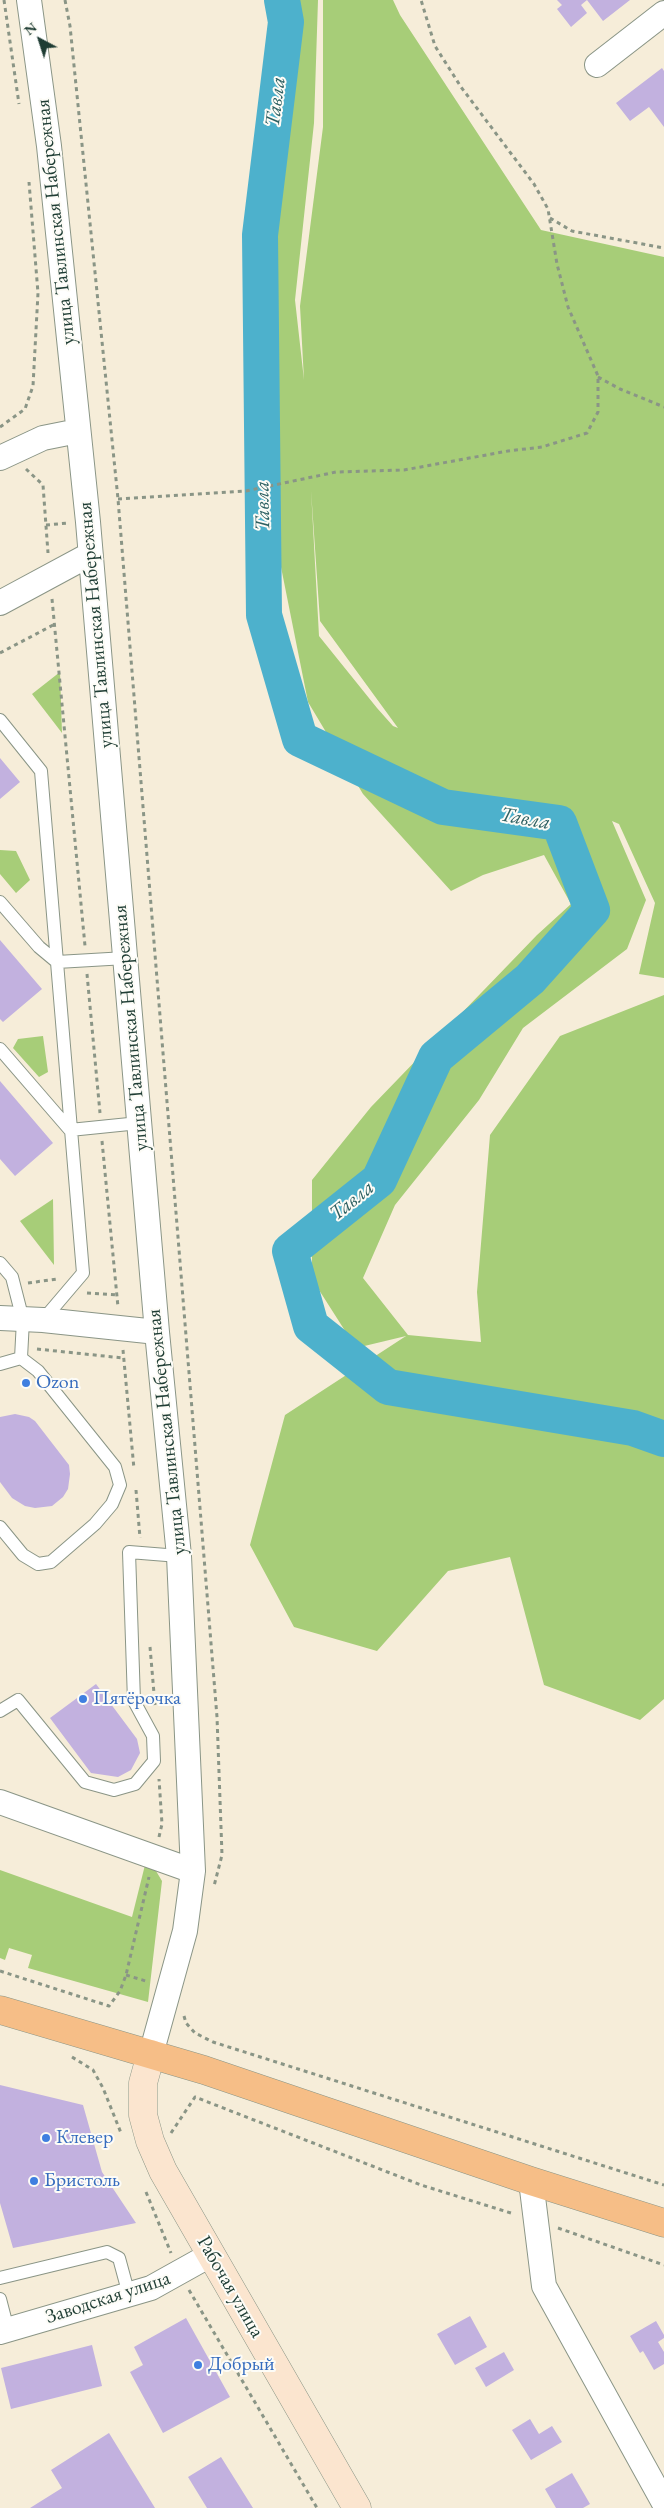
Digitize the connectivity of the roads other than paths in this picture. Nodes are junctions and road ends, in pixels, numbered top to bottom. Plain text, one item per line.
1 (29, 0) edge
2 (664, 13) edge
3 (597, 65) dead end
4 (78, 431) junction
5 (6, 454) edge
6 (89, 555) junction
7 (0, 603) edge
8 (0, 720) edge
9 (0, 902) edge
10 (126, 958) junction
11 (57, 962) junction
12 (0, 1049) edge
13 (139, 1123) junction
14 (70, 1130) junction
15 (0, 1263) edge
16 (22, 1319) edge
17 (157, 1332) junction
18 (21, 1353) junction
19 (0, 1364) edge
20 (0, 1527) edge
21 (179, 1556) junction
22 (0, 1711) edge
23 (0, 1802) edge
24 (193, 1870) junction
25 (0, 2010) edge
26 (151, 2054) junction
27 (531, 2181) junction
28 (664, 2223) edge
29 (212, 2254) junction
30 (0, 2278) edge
31 (129, 2295) junction
32 (0, 2299) edge
33 (4, 2331) edge
34 (664, 2502) edge
35 (357, 2508) edge

1 - 4 street, улица Тавлинская Набережная
2 - 3 street
4 - 5 street
4 - 6 street, улица Тавлинская Набережная
6 - 7 street
6 - 10 street, улица Тавлинская Набережная
8 - 11 lane
9 - 11 lane
10 - 11 lane
10 - 13 street, улица Тавлинская Набережная
11 - 14 lane
12 - 14 lane
13 - 14 lane
13 - 17 street, улица Тавлинская Набережная
14 - 16 lane
15 - 16 lane
16 - 17 street
16 - 18 lane
17 - 21 street, улица Тавлинская Набережная
18 - 19 lane
18 - 20 lane
21 - 22 lane
21 - 24 street, улица Тавлинская Набережная
23 - 24 street
24 - 26 street, улица Тавлинская Набережная
25 - 26 main road
26 - 27 main road
26 - 29 street, Рабочая улица
27 - 28 main road
27 - 34 street
29 - 31 street, Заводская улица
29 - 35 street, Рабочая улица
30 - 31 lane
31 - 33 street, Заводская улица
32 - 33 lane

